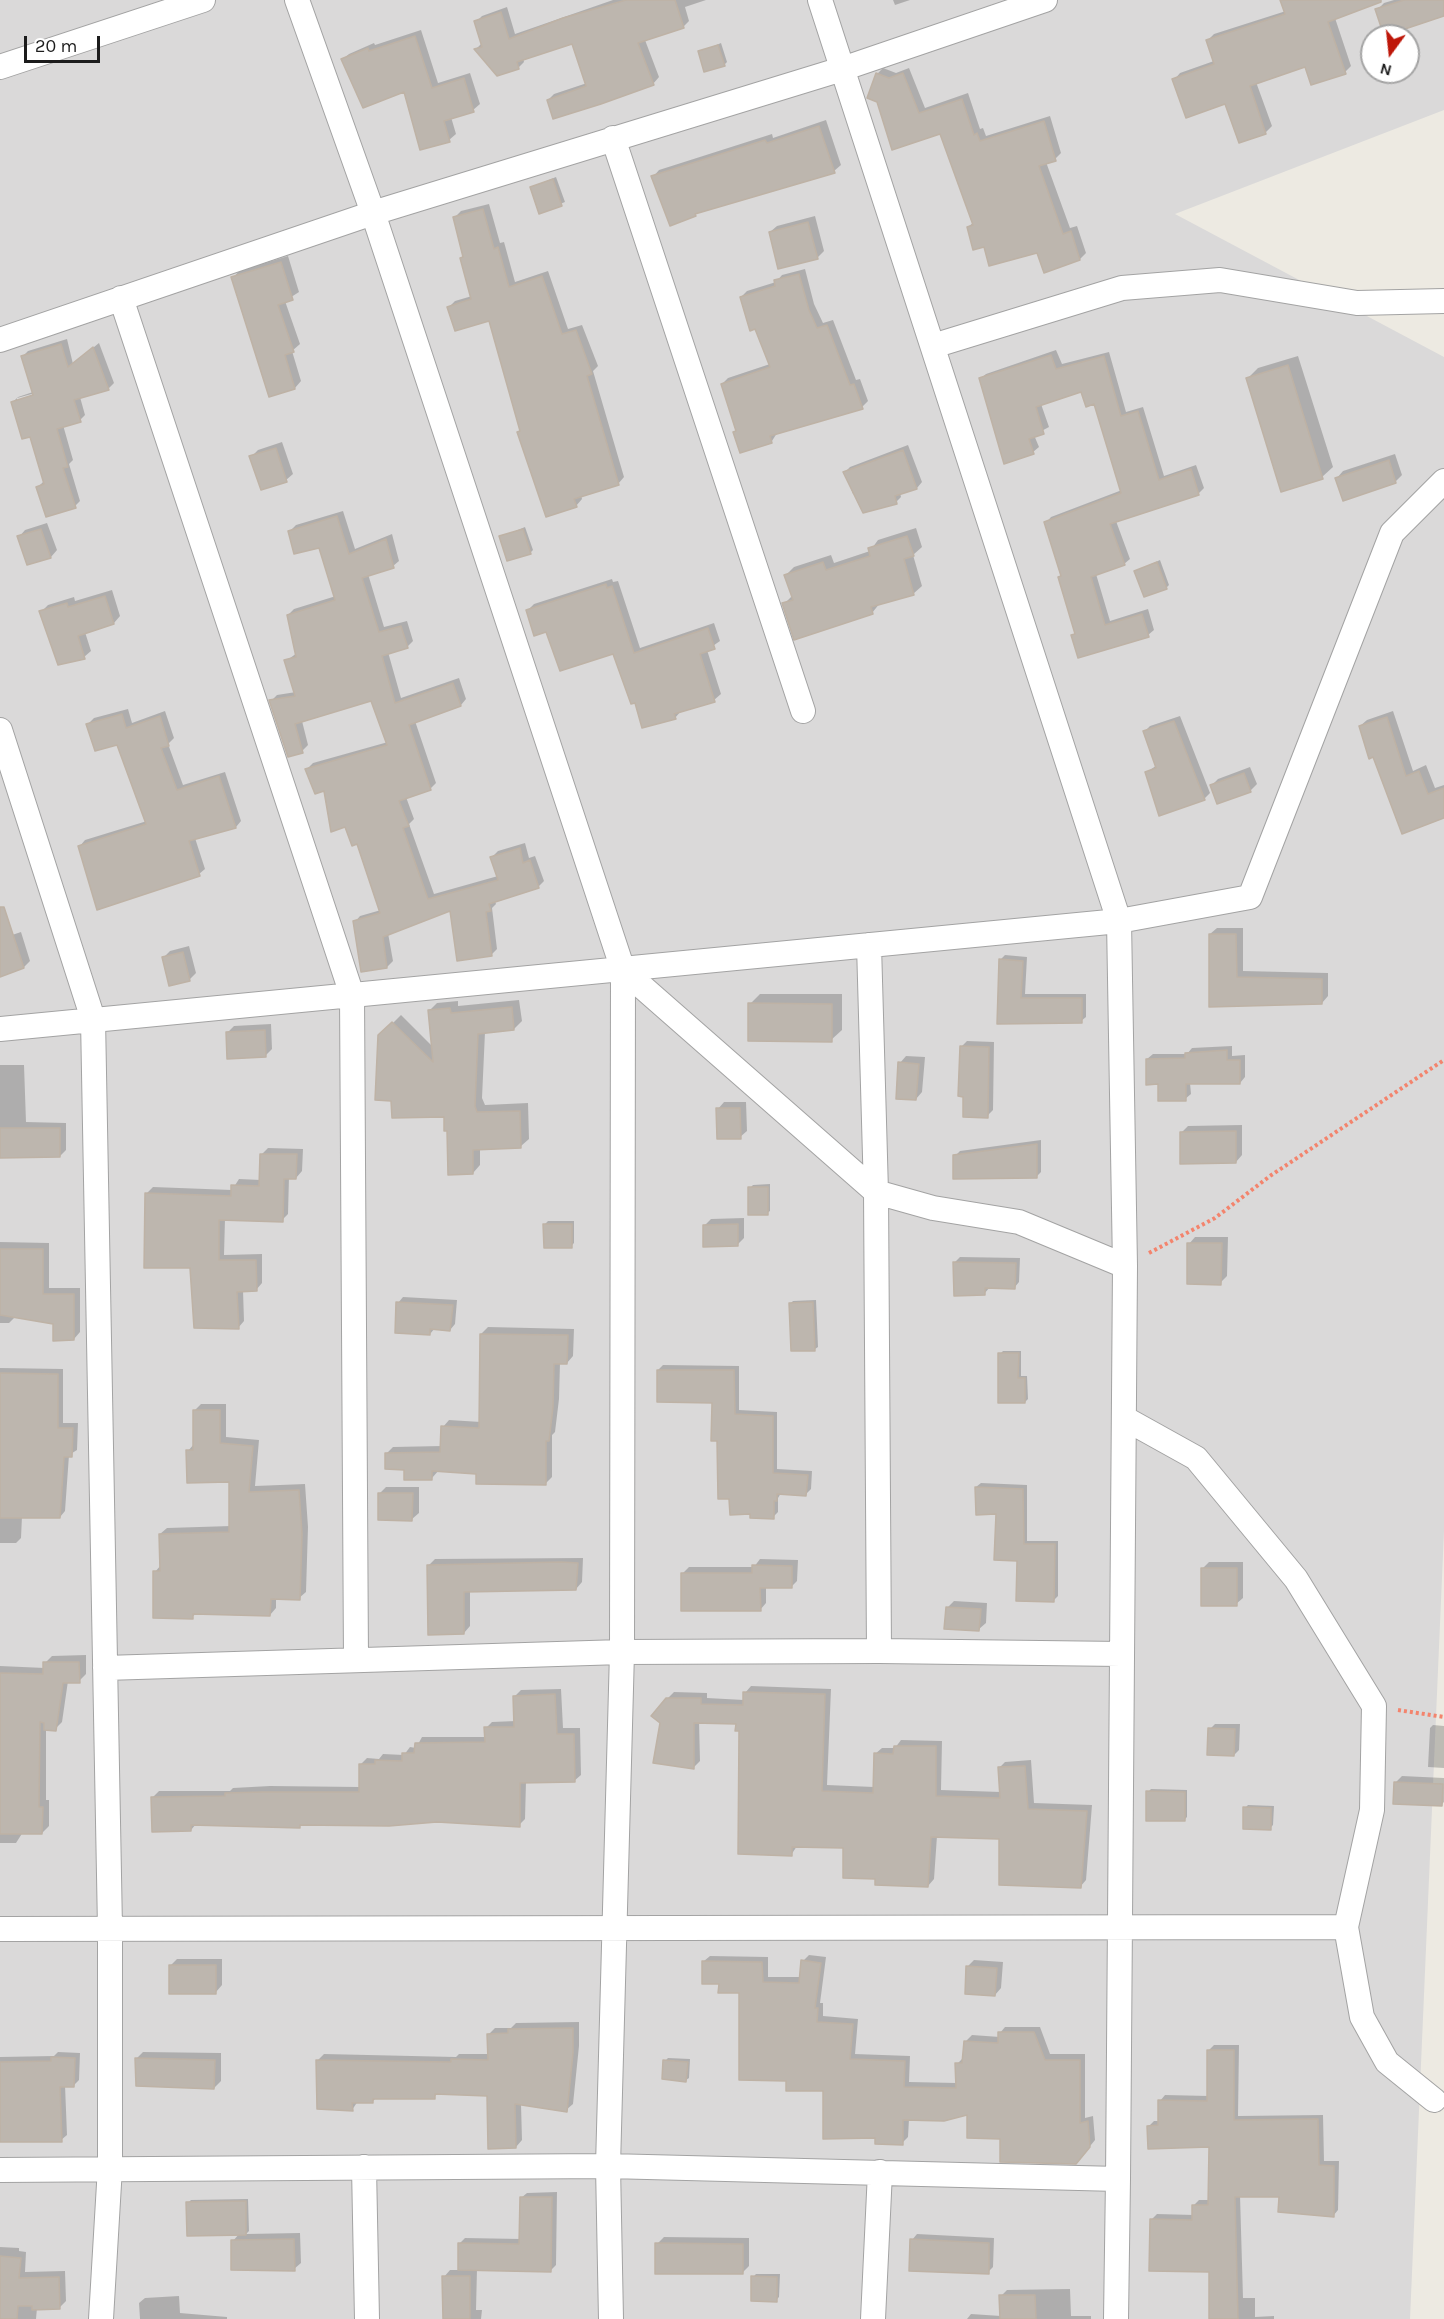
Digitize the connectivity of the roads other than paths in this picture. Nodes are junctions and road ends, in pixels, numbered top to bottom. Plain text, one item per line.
1 (203, 0) edge
2 (297, 0) edge
3 (820, 0) edge
4 (1045, 0) edge
5 (0, 67) edge
6 (842, 69) junction
7 (613, 138) junction
8 (373, 213) junction
9 (121, 298) junction
10 (1444, 301) edge
11 (0, 340) edge
12 (933, 346) junction
13 (1444, 481) edge
14 (803, 711) dead end
15 (0, 730) edge
16 (1119, 921) junction
17 (869, 945) junction
18 (623, 970) junction
19 (352, 995) junction
20 (93, 1019) junction
21 (0, 1029) edge
22 (876, 1192) junction
23 (1125, 1266) junction
24 (1124, 1418) junction
25 (879, 1651) junction
26 (622, 1652) junction
27 (1121, 1654) junction
28 (356, 1659) junction
29 (105, 1668) junction
30 (1346, 1927) junction
31 (110, 1928) junction
32 (616, 1928) junction
33 (1118, 1928) junction
34 (0, 1929) edge
35 (1434, 2100) dead end
36 (608, 2166) junction
37 (110, 2167) junction
38 (364, 2167) junction
39 (0, 2170) edge
40 (880, 2172) junction
41 (1118, 2179) junction
42 (101, 2319) edge
43 (367, 2319) edge
44 (611, 2319) edge
45 (873, 2319) edge
46 (1116, 2319) edge

1 - 5 street
2 - 8 street
3 - 6 street
4 - 6 street
6 - 7 street
6 - 12 street
7 - 8 street
7 - 14 street
8 - 9 street
8 - 18 street
9 - 11 street
9 - 19 street
10 - 12 street
12 - 16 street
13 - 16 street
15 - 20 street
16 - 17 street
16 - 23 street
17 - 18 street
17 - 22 street
18 - 19 street
18 - 22 street
18 - 26 street
19 - 20 street
19 - 28 street
20 - 21 street
20 - 29 street
22 - 23 street
22 - 25 street
23 - 24 street
24 - 27 street
24 - 30 street
25 - 26 street
25 - 27 street
26 - 28 street
26 - 32 street
27 - 33 street
28 - 29 street
29 - 31 street
30 - 33 street
30 - 35 street
31 - 32 street
31 - 34 street
31 - 37 street
32 - 33 street
32 - 36 street
33 - 41 street
36 - 38 street
36 - 40 street
36 - 44 street
37 - 38 street
37 - 39 street
37 - 42 street
38 - 43 street
40 - 41 street
40 - 45 street
41 - 46 street

